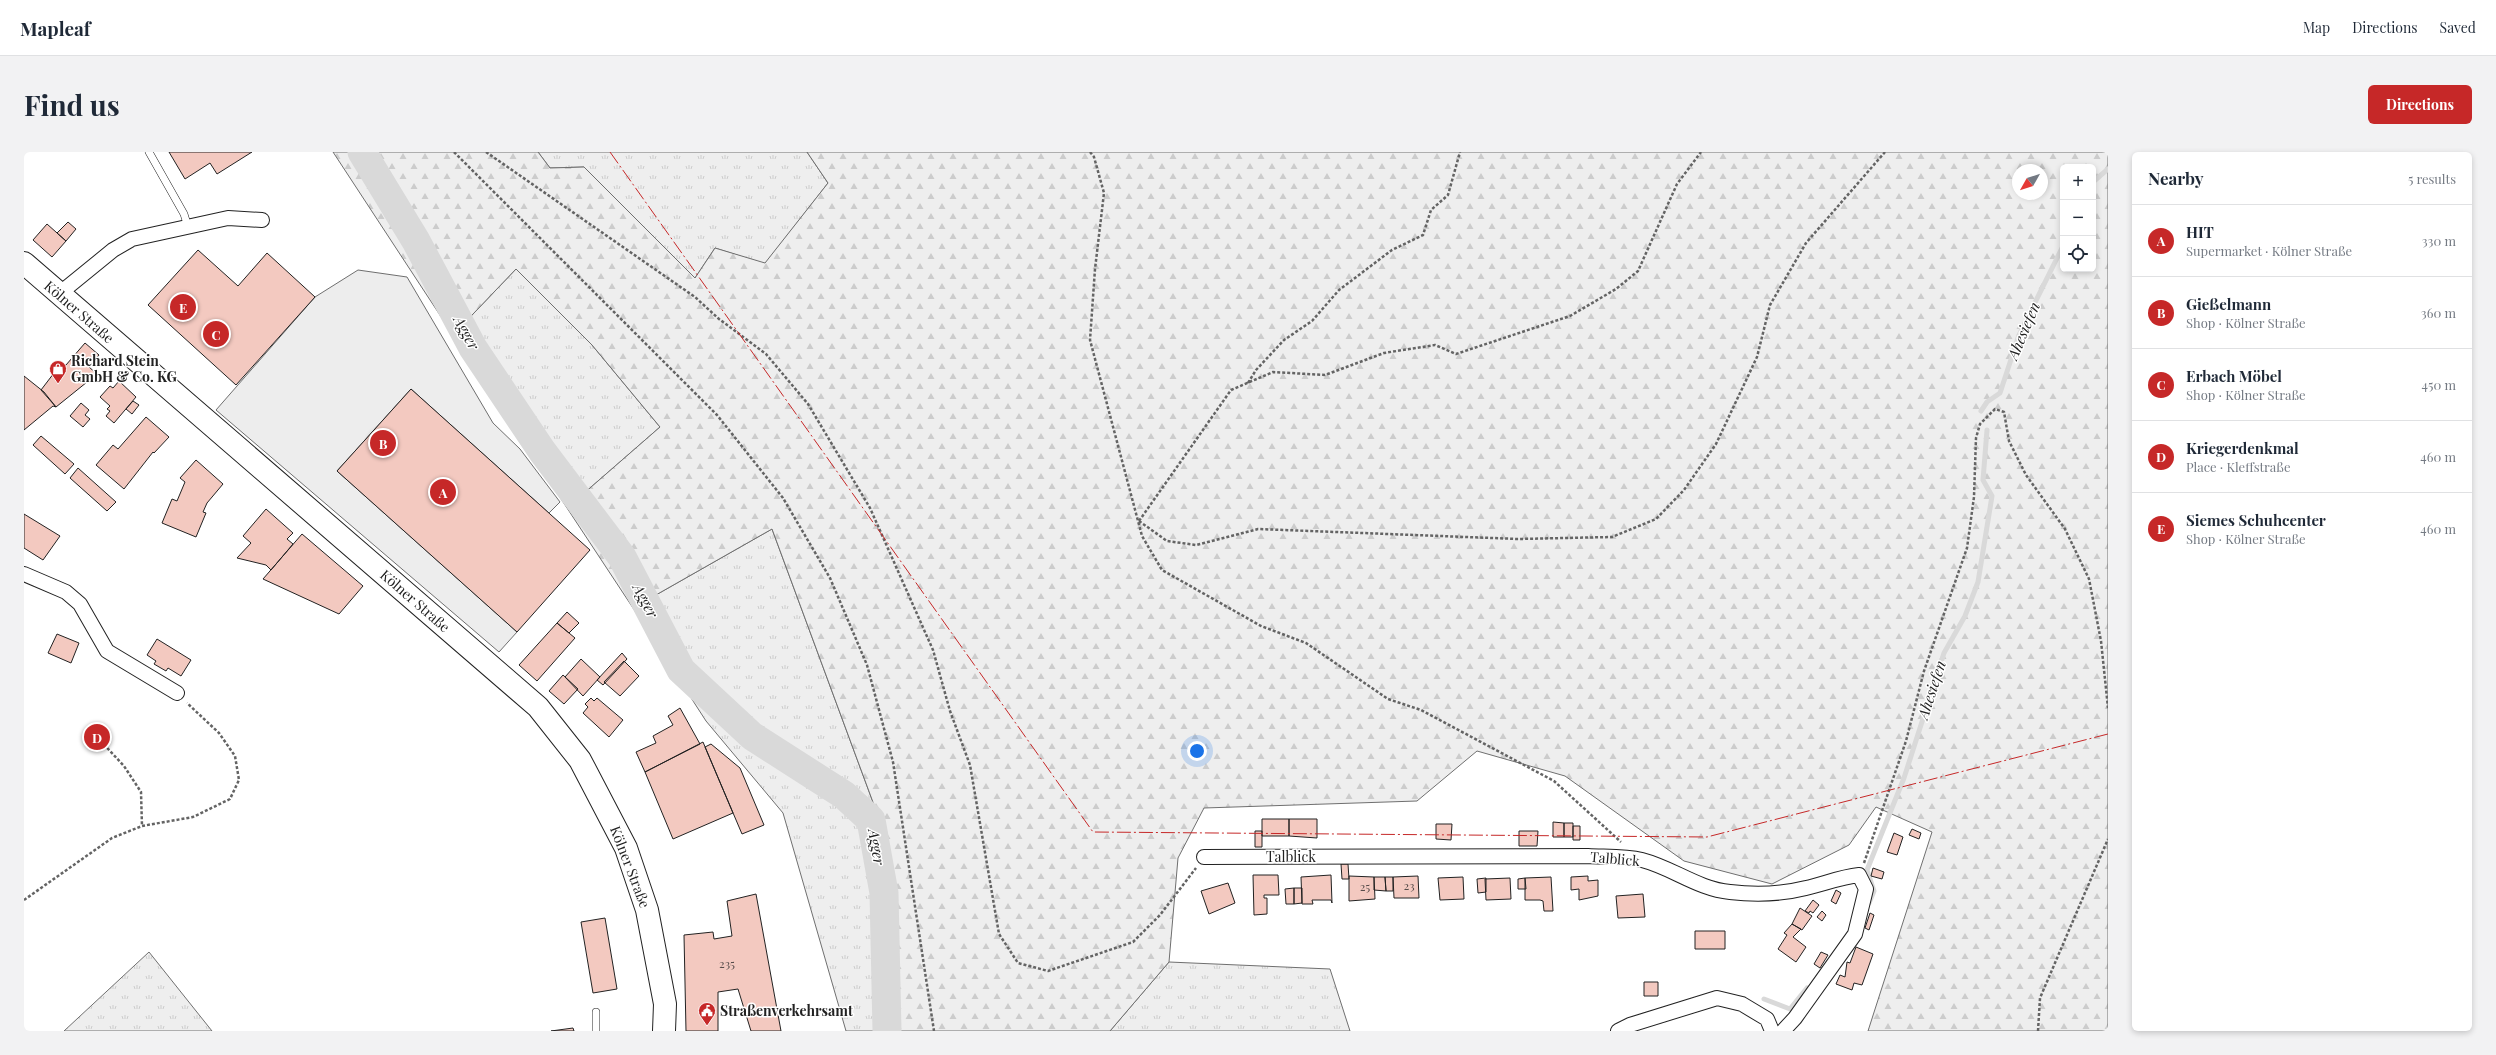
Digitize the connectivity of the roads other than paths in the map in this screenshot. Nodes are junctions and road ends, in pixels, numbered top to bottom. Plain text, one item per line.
1 (149, 152) edge
2 (262, 220) dead end
3 (188, 227) junction
4 (24, 263) edge
5 (59, 294) junction
6 (24, 574) edge
7 (177, 693) road end
8 (1204, 857) road end
9 (596, 1012) dead end
10 (596, 1031) edge
11 (664, 1031) edge
12 (1618, 1031) edge
13 (1772, 1031) edge
14 (1783, 1031) edge

1 - 3 lane
2 - 3 street
3 - 5 street
4 - 5 main road, Kölner Straße
5 - 11 main road, Kölner Straße
6 - 7 street
8 - 14 street, Talblick
9 - 10 lane
12 - 13 street

